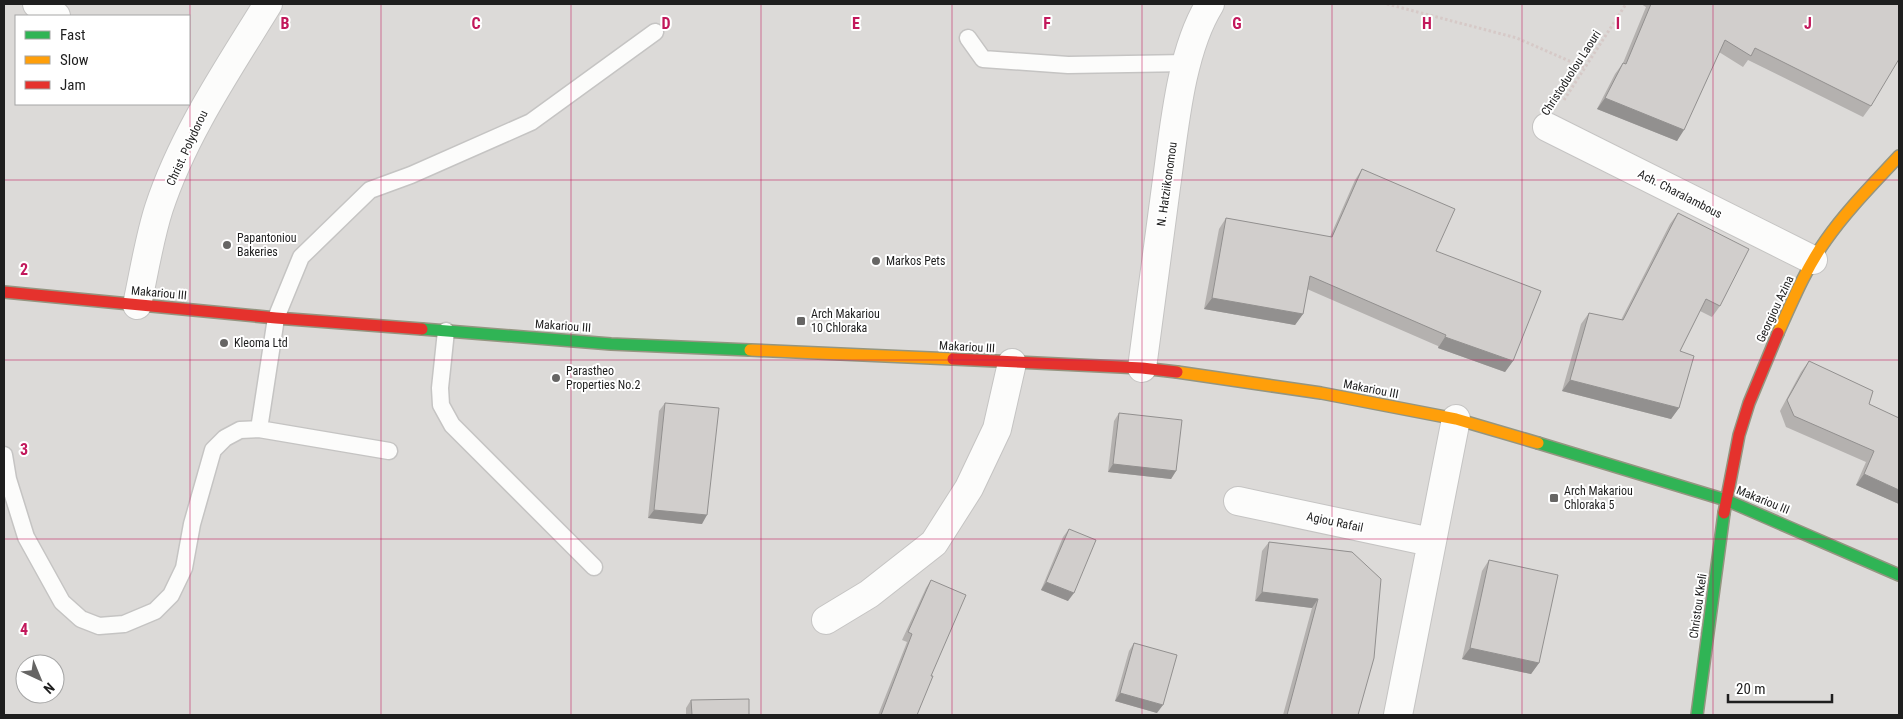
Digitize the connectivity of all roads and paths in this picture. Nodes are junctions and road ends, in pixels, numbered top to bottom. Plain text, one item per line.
1 (37, 4) edge
2 (268, 4) edge
3 (1210, 4) edge
4 (1387, 4) edge
5 (1626, 4) edge
6 (54, 15) edge
7 (655, 32) dead end
8 (968, 38) dead end
9 (1188, 63) junction
10 (1585, 68) junction
11 (196, 108) edge
12 (1547, 127) joint
13 (1899, 156) edge
14 (1813, 260) junction
15 (4, 292) edge
16 (137, 305) junction
17 (276, 318) junction
18 (446, 331) junction
19 (1012, 363) junction
20 (1142, 368) junction
21 (1456, 420) junction
22 (259, 429) junction
23 (389, 451) dead end
24 (4, 455) edge
25 (1726, 500) junction
26 (1238, 501) dead end
27 (1432, 542) junction
28 (594, 567) dead end
29 (1899, 575) edge
30 (826, 620) dead end
31 (1398, 715) edge
32 (1697, 715) edge

1 - 6 street
2 - 11 street, Christ. Polydorou
3 - 9 street, N. Hatziikonomou
4 - 10 path
5 - 10 path, Christoduolou Laouri
7 - 17 lane
8 - 9 lane
9 - 20 street, N. Hatziikonomou
10 - 12 path, Christoduolou Laouri
11 - 16 street, Christ. Polydorou
12 - 14 street, Ach. Charalambous
13 - 14 main road, Georgiou Azina
14 - 25 main road, Georgiou Azina
15 - 16 main road, Makariou III
16 - 17 main road, Makariou III
17 - 18 main road, Makariou III
17 - 22 lane
18 - 19 main road, Makariou III
18 - 28 lane
19 - 20 main road, Makariou III
19 - 30 street
20 - 21 main road, Makariou III
21 - 25 main road, Makariou III
21 - 27 street
22 - 23 lane
22 - 24 lane
25 - 29 main road, Makariou III
25 - 32 main road, Christou Kkeli
26 - 27 street, Agiou Rafail
27 - 31 street

